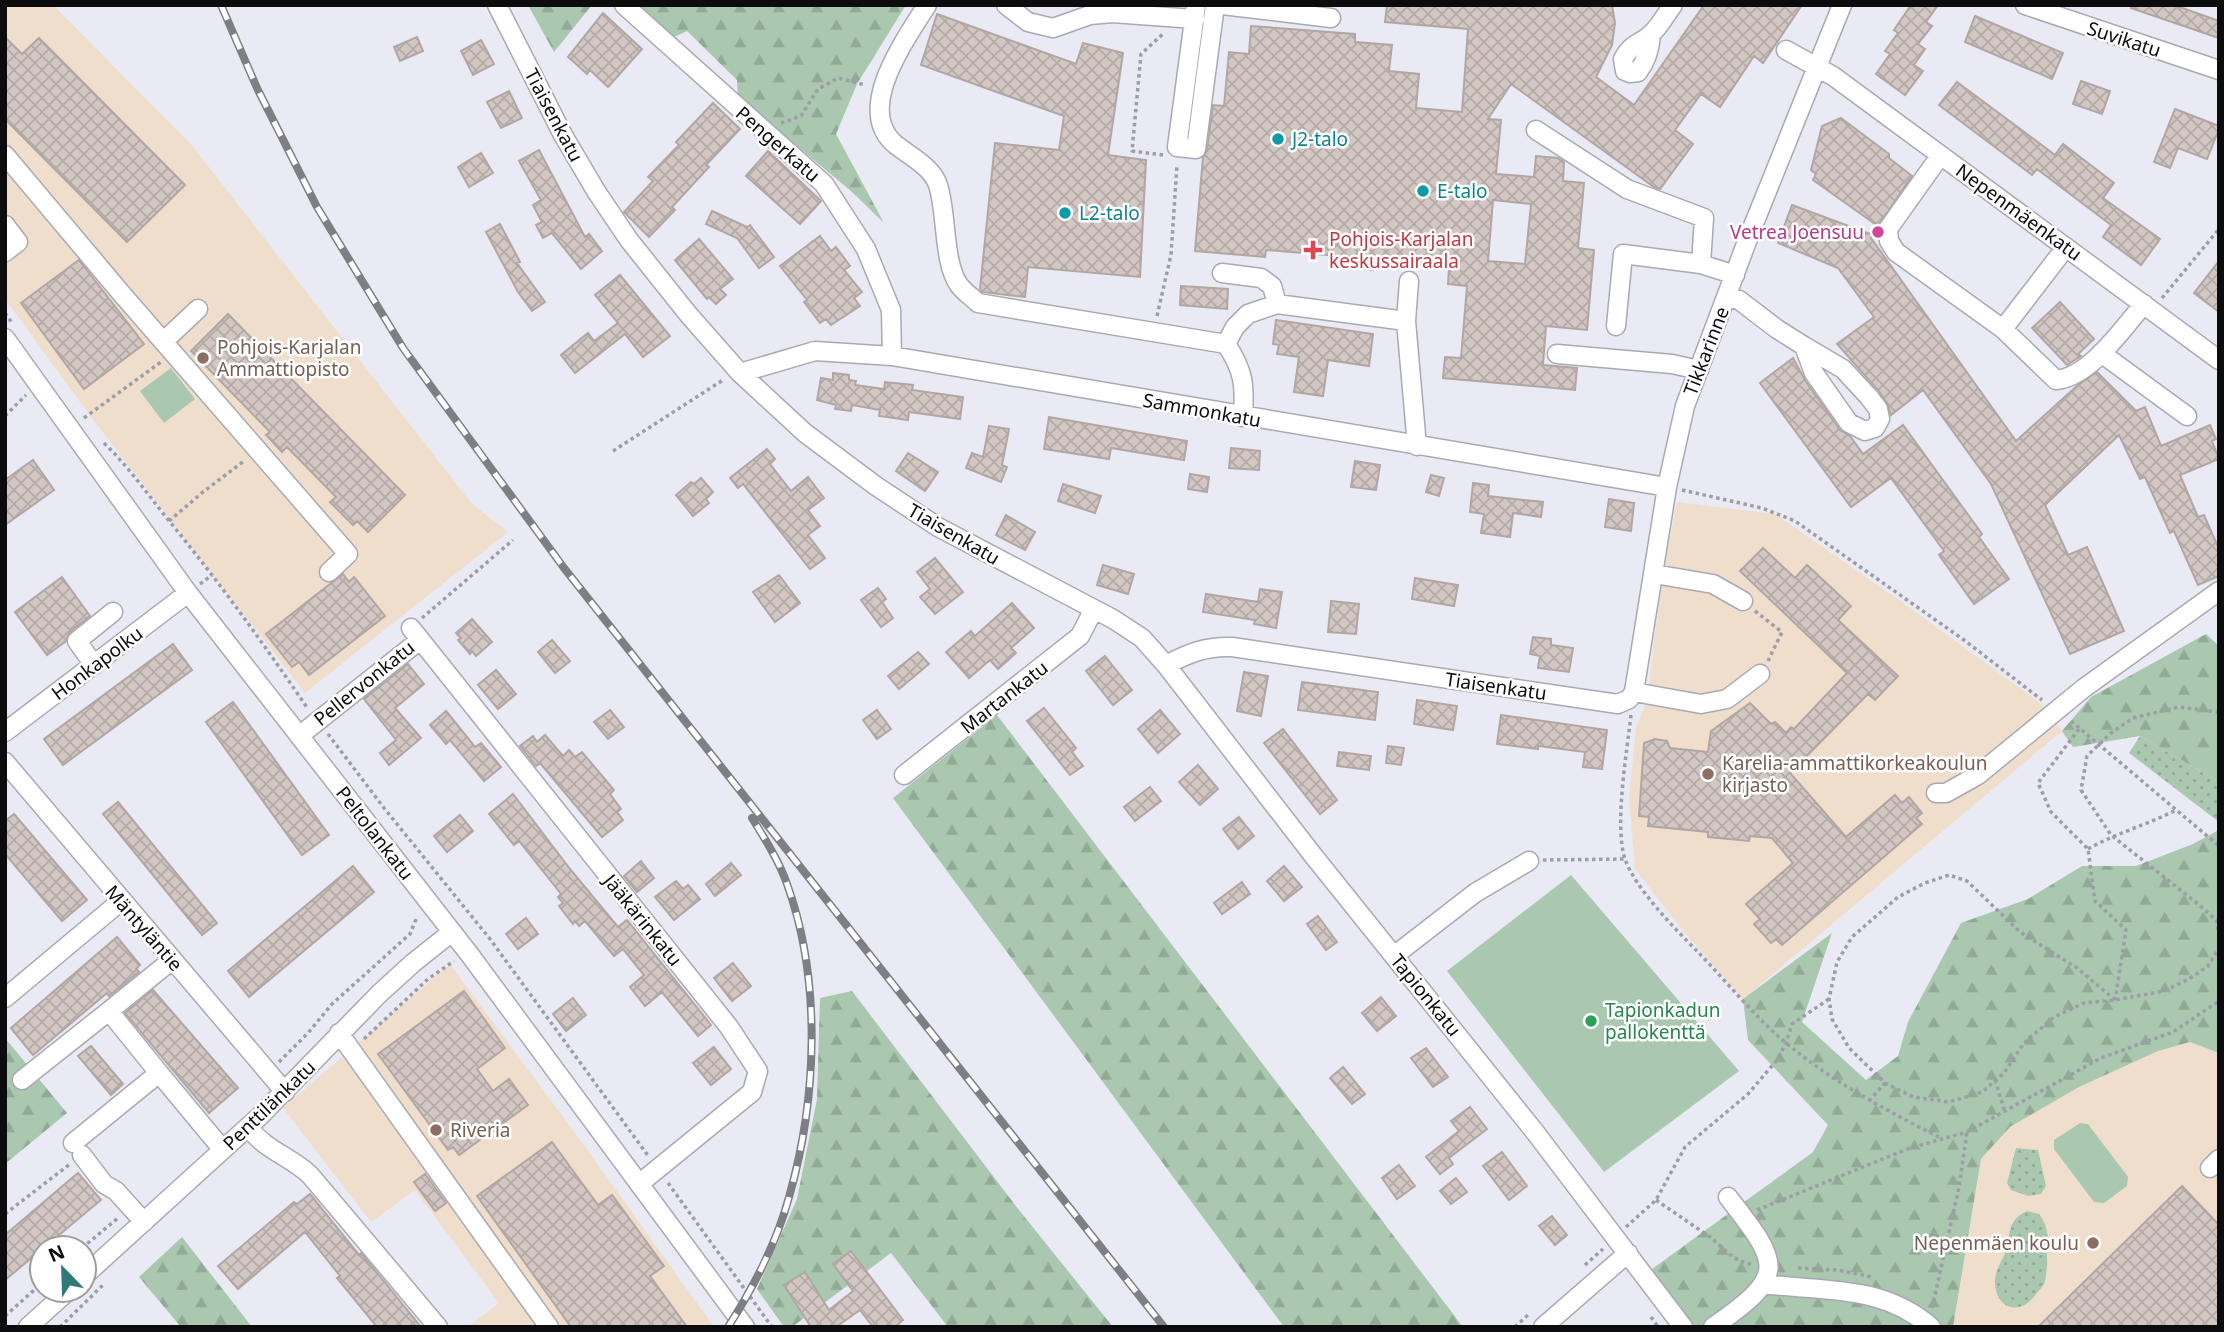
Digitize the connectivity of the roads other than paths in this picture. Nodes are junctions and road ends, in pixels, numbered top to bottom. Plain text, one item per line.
1 (497, 5) edge
2 (624, 5) edge
3 (927, 5) edge
4 (1006, 5) edge
5 (1214, 5) edge
6 (1222, 5) edge
7 (1673, 5) edge
8 (1842, 5) edge
9 (2027, 6) edge
10 (1190, 14) edge
11 (1331, 18) dead end
12 (1651, 35) dead end
13 (1786, 51) dead end
14 (1817, 67) junction
15 (2219, 70) edge
16 (1536, 130) dead end
17 (5, 155) edge
18 (1940, 156) junction
19 (5, 225) edge
20 (2066, 247) junction
21 (5, 253) edge
22 (1701, 264) junction
23 (1222, 273) dead end
24 (1735, 275) junction
25 (1409, 281) dead end
26 (1726, 297) junction
27 (2152, 303) junction
28 (1277, 304) junction
29 (198, 309) dead end
30 (1406, 321) junction
31 (1616, 327) dead end
32 (2003, 329) junction
33 (9, 331) edge
34 (1226, 344) junction
35 (169, 346) junction
36 (1804, 346) junction
37 (2101, 353) junction
38 (1557, 354) dead end
39 (892, 356) junction
40 (2219, 360) edge
41 (1699, 370) junction
42 (733, 376) junction
43 (2187, 416) dead end
44 (1242, 417) junction
45 (1417, 446) junction
46 (1672, 488) junction
47 (329, 572) dead end
48 (1653, 577) junction
49 (2219, 591) edge
50 (188, 593) junction
51 (1743, 601) road end
52 (1094, 609) junction
53 (113, 612) dead end
54 (415, 634) joint
55 (94, 665) junction
56 (1166, 665) junction
57 (1760, 674) road end
58 (1638, 693) junction
59 (5, 732) edge
60 (299, 736) junction
61 (5, 762) edge
62 (904, 775) dead end
63 (1936, 793) dead end
64 (1530, 861) road end
65 (121, 901) junction
66 (452, 932) junction
67 (1395, 956) junction
68 (172, 960) junction
69 (5, 998) edge
70 (109, 1011) junction
71 (339, 1033) junction
72 (159, 1073) junction
73 (22, 1080) dead end
74 (285, 1092) junction
75 (248, 1127) junction
76 (223, 1150) junction
77 (639, 1184) junction
78 (1728, 1198) dead end
79 (144, 1222) junction
80 (1628, 1253) junction
81 (98, 1263) edge
82 (1767, 1276) junction
83 (53, 1304) edge
84 (1933, 1316) edge
85 (28, 1327) edge
86 (438, 1327) edge
87 (550, 1327) edge
88 (745, 1327) edge
89 (1543, 1327) edge
90 (1683, 1327) edge
91 (1713, 1327) edge

1 - 42 street, Tiaisenkatu
2 - 39 street, Pengerkatu
3 - 34 street
4 - 10 street
5 - 10 street
6 - 11 street
7 - 12 street
8 - 14 street, Tikkarinne
9 - 15 street, Suvikatu
13 - 14 street, Nepenmäenkatu
14 - 18 street, Nepenmäenkatu
14 - 24 street, Tikkarinne
16 - 22 street
17 - 35 street
18 - 20 street, Nepenmäenkatu
18 - 32 street
19 - 21 street
20 - 27 street, Nepenmäenkatu
20 - 32 street
22 - 24 street
22 - 31 street
23 - 28 street
24 - 26 street, Tikkarinne
25 - 30 street
26 - 36 street
26 - 41 street, Tikkarinne
27 - 37 street
27 - 40 street, Nepenmäenkatu
28 - 30 street
28 - 34 street
29 - 35 street
30 - 45 street
32 - 37 street
33 - 50 street, Peltolankatu
34 - 44 street
35 - 47 street
36 - 36 street
37 - 43 street
38 - 41 street
39 - 42 street, Sammonkatu
39 - 44 street, Sammonkatu
41 - 46 street, Tikkarinne
42 - 52 street, Tiaisenkatu
44 - 45 street, Sammonkatu
45 - 46 street, Sammonkatu
46 - 48 street, Tikkarinne
48 - 51 street
48 - 58 street, Tikkarinne
49 - 63 street
50 - 55 street, Honkapolku
50 - 60 street, Peltolankatu
52 - 56 street, Tiaisenkatu
52 - 62 street, Martankatu
53 - 55 street
54 - 60 street, Pellervonkatu
54 - 77 street, Jääkärinkatu
55 - 59 street, Honkapolku
56 - 58 street, Tiaisenkatu
56 - 67 street, Tapionkatu
57 - 58 street
60 - 66 street, Peltolankatu
61 - 65 street, Mäntyläntie
64 - 67 street
65 - 68 street, Mäntyläntie
65 - 69 street
66 - 71 street, Penttilänkatu
66 - 77 street, Peltolankatu
67 - 80 street, Tapionkatu
68 - 70 street
68 - 74 street, Mäntyläntie
70 - 72 street
70 - 73 street
71 - 74 street, Penttilänkatu
71 - 87 street
72 - 76 street
72 - 79 street
74 - 75 street, Penttilänkatu
75 - 76 street, Penttilänkatu
75 - 86 street
76 - 79 street, Penttilänkatu
77 - 88 street, Peltolankatu
78 - 82 street
79 - 81 street, Penttilänkatu
80 - 89 street
80 - 90 street, Tapionkatu
82 - 84 street
82 - 91 street
83 - 85 street

